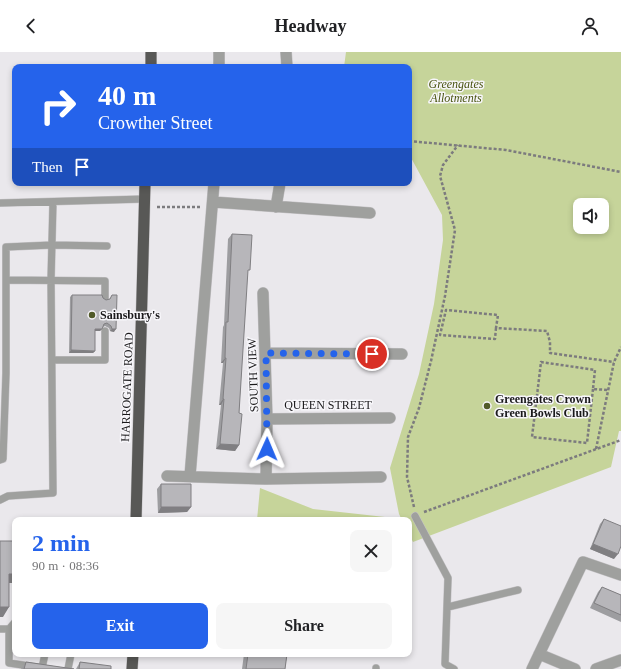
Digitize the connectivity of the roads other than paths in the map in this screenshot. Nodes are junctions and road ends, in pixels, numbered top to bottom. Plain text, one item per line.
1 (151, 52) edge
2 (219, 52) edge
3 (286, 52) edge
4 (151, 64) edge
5 (219, 64) edge
6 (286, 64) edge
7 (145, 186) edge
8 (214, 186) edge
9 (280, 186) edge
10 (53, 202) junction
11 (0, 203) edge
12 (144, 203) junction
13 (213, 205) junction
14 (276, 207) junction
15 (370, 213) dead end
16 (52, 245) junction
17 (107, 246) dead end
18 (6, 280) junction
19 (52, 280) junction
20 (264, 293) dead end
21 (105, 298) edge
22 (105, 331) dead end
23 (266, 353) junction
24 (402, 354) dead end
25 (52, 360) junction
26 (390, 418) dead end
27 (267, 419) junction
28 (0, 460) edge
29 (168, 476) dead end
30 (190, 476) junction
31 (381, 477) dead end
32 (266, 479) junction
33 (0, 500) edge
34 (415, 516) road end
35 (136, 517) edge
36 (621, 575) edge
37 (518, 590) dead end
38 (448, 606) junction
39 (12, 626) edge
40 (0, 629) edge
41 (9, 629) junction
42 (539, 654) junction
43 (44, 657) edge
44 (70, 657) edge
45 (133, 657) edge
46 (621, 660) edge
47 (68, 669) edge
48 (132, 669) edge
49 (454, 669) edge
50 (532, 669) edge
51 (575, 669) edge
52 (596, 669) edge

1 - 4 highway
2 - 5 street
3 - 6 street
7 - 12 highway, HARROGATE ROAD
8 - 13 street
9 - 14 street
10 - 11 lane
10 - 12 lane
10 - 16 lane
12 - 35 highway, HARROGATE ROAD
13 - 14 street
13 - 30 street
14 - 15 street
16 - 17 lane
16 - 18 lane
16 - 19 lane
18 - 19 lane
18 - 28 lane
19 - 21 lane
19 - 25 lane
20 - 23 street, SOUTH VIEW
22 - 25 lane
23 - 24 street
23 - 27 street, SOUTH VIEW
25 - 33 lane
26 - 27 street, QUEEN STREET
27 - 32 street, SOUTH VIEW
29 - 30 street
30 - 32 street
31 - 32 street
34 - 38 lane
36 - 42 street
37 - 38 lane
38 - 49 lane
39 - 41 lane
40 - 41 lane
41 - 43 lane
42 - 50 street
42 - 51 street
44 - 47 lane
45 - 48 highway
46 - 52 street

